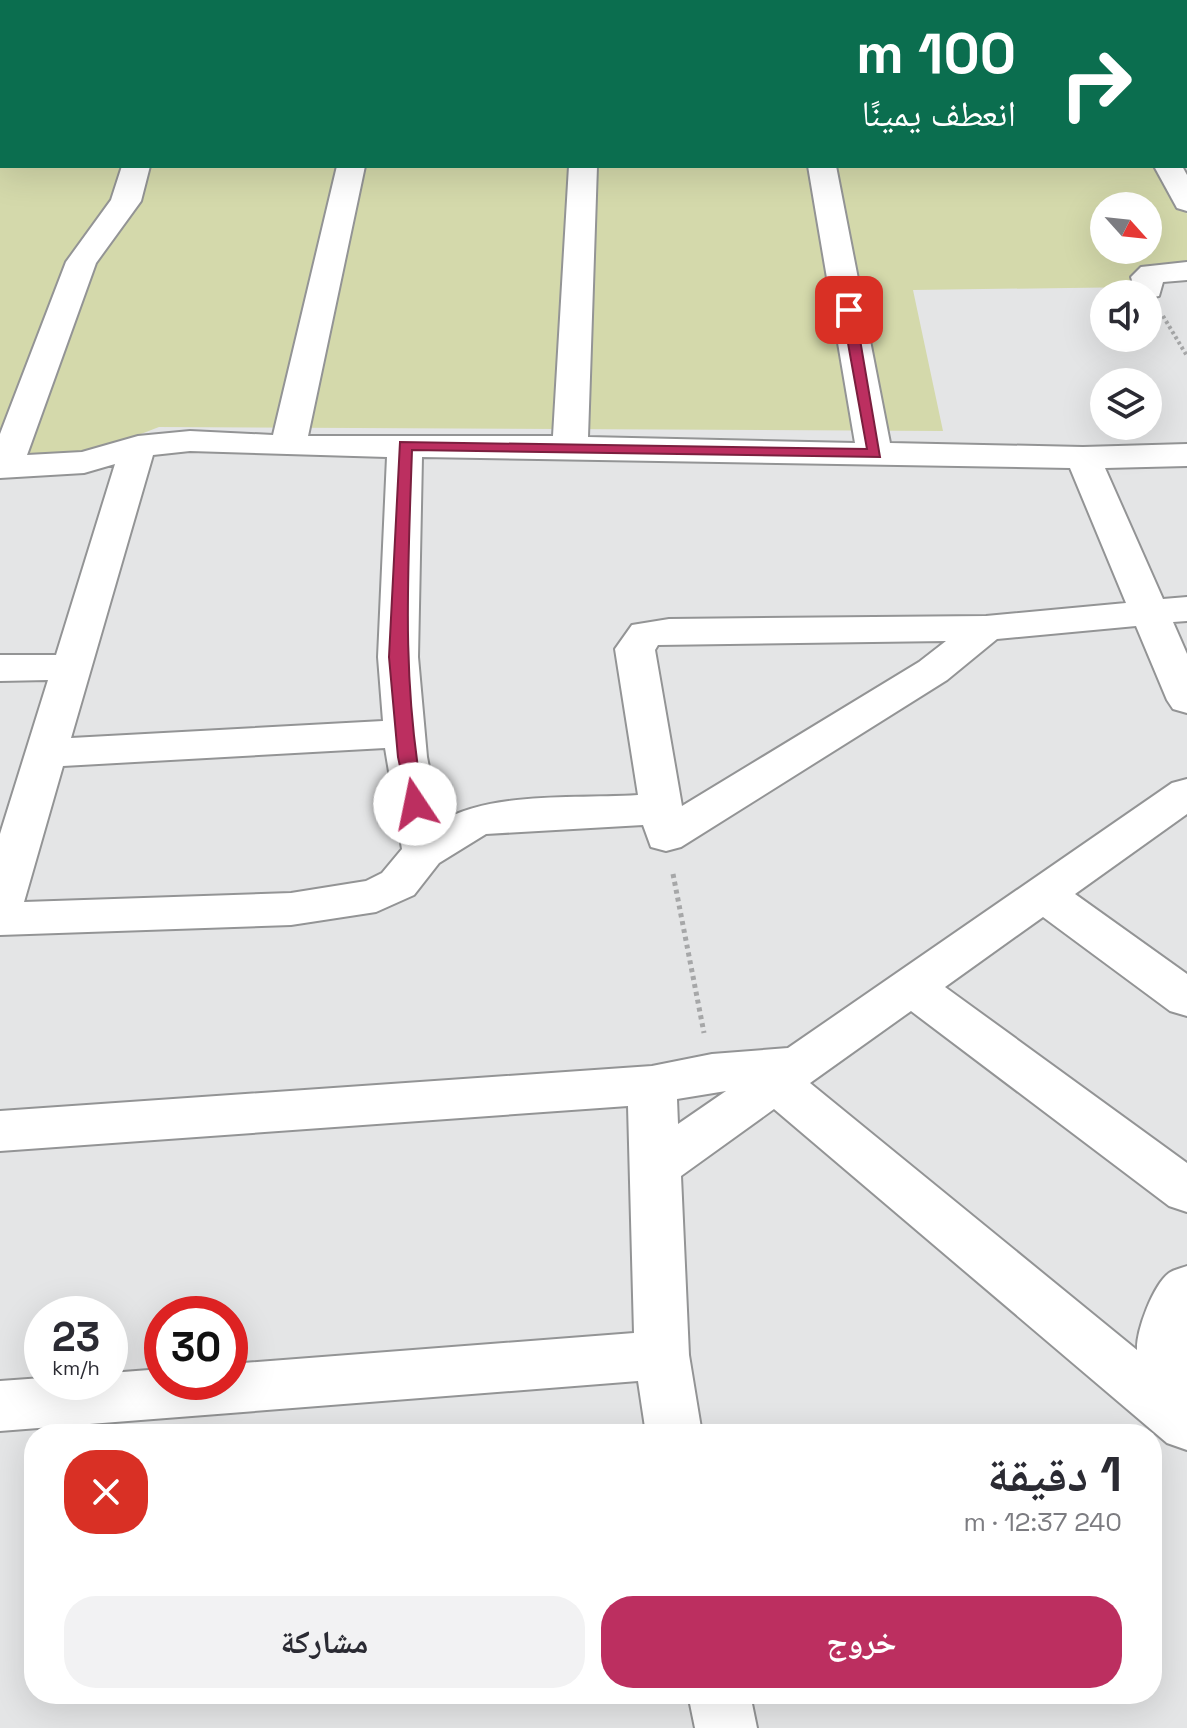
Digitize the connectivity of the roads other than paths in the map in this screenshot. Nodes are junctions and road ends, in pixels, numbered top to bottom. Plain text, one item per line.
1 (135, 168) edge
2 (351, 168) edge
3 (583, 168) edge
4 (822, 168) edge
5 (1169, 168) edge
6 (1187, 202) edge
7 (1187, 271) edge
8 (1147, 280) edge
9 (405, 445) junction
10 (138, 446) junction
11 (288, 446) junction
12 (570, 447) junction
13 (875, 454) junction
14 (1187, 455) edge
15 (1083, 458) junction
16 (2, 467) edge
17 (1187, 609) edge
18 (1148, 611) junction
19 (986, 628) junction
20 (73, 667) junction
21 (0, 668) edge
22 (1187, 700) edge
23 (404, 733) junction
24 (46, 753) junction
25 (1177, 813) edge
26 (663, 822) junction
27 (424, 852) junction
28 (1044, 895) junction
29 (0, 906) edge
30 (0, 919) edge
31 (912, 987) junction
32 (1187, 998) edge
33 (788, 1074) junction
34 (652, 1085) junction
35 (0, 1131) edge
36 (653, 1168) junction
37 (1187, 1191) edge
38 (1187, 1289) edge
39 (662, 1355) junction
40 (0, 1406) edge
41 (672, 1424) edge
42 (721, 1704) edge
43 (726, 1728) edge

1 - 16 street
2 - 11 street
3 - 12 street
4 - 13 street
5 - 6 street
7 - 8 street
9 - 11 street
9 - 12 street
9 - 23 street
10 - 11 street
10 - 16 street
10 - 20 street
12 - 13 street
13 - 15 street
14 - 15 street
15 - 18 street
17 - 18 street
18 - 19 street
18 - 22 street
19 - 26 street
19 - 26 street
20 - 21 street
20 - 24 street
23 - 24 street
23 - 27 street
24 - 29 street
25 - 28 street
26 - 27 street
27 - 30 street
28 - 31 street
28 - 32 street
31 - 33 street
31 - 37 street
33 - 34 street
33 - 36 street
33 - 38 street
34 - 35 street
34 - 36 street
36 - 39 street
39 - 40 street
39 - 41 street
42 - 43 street

